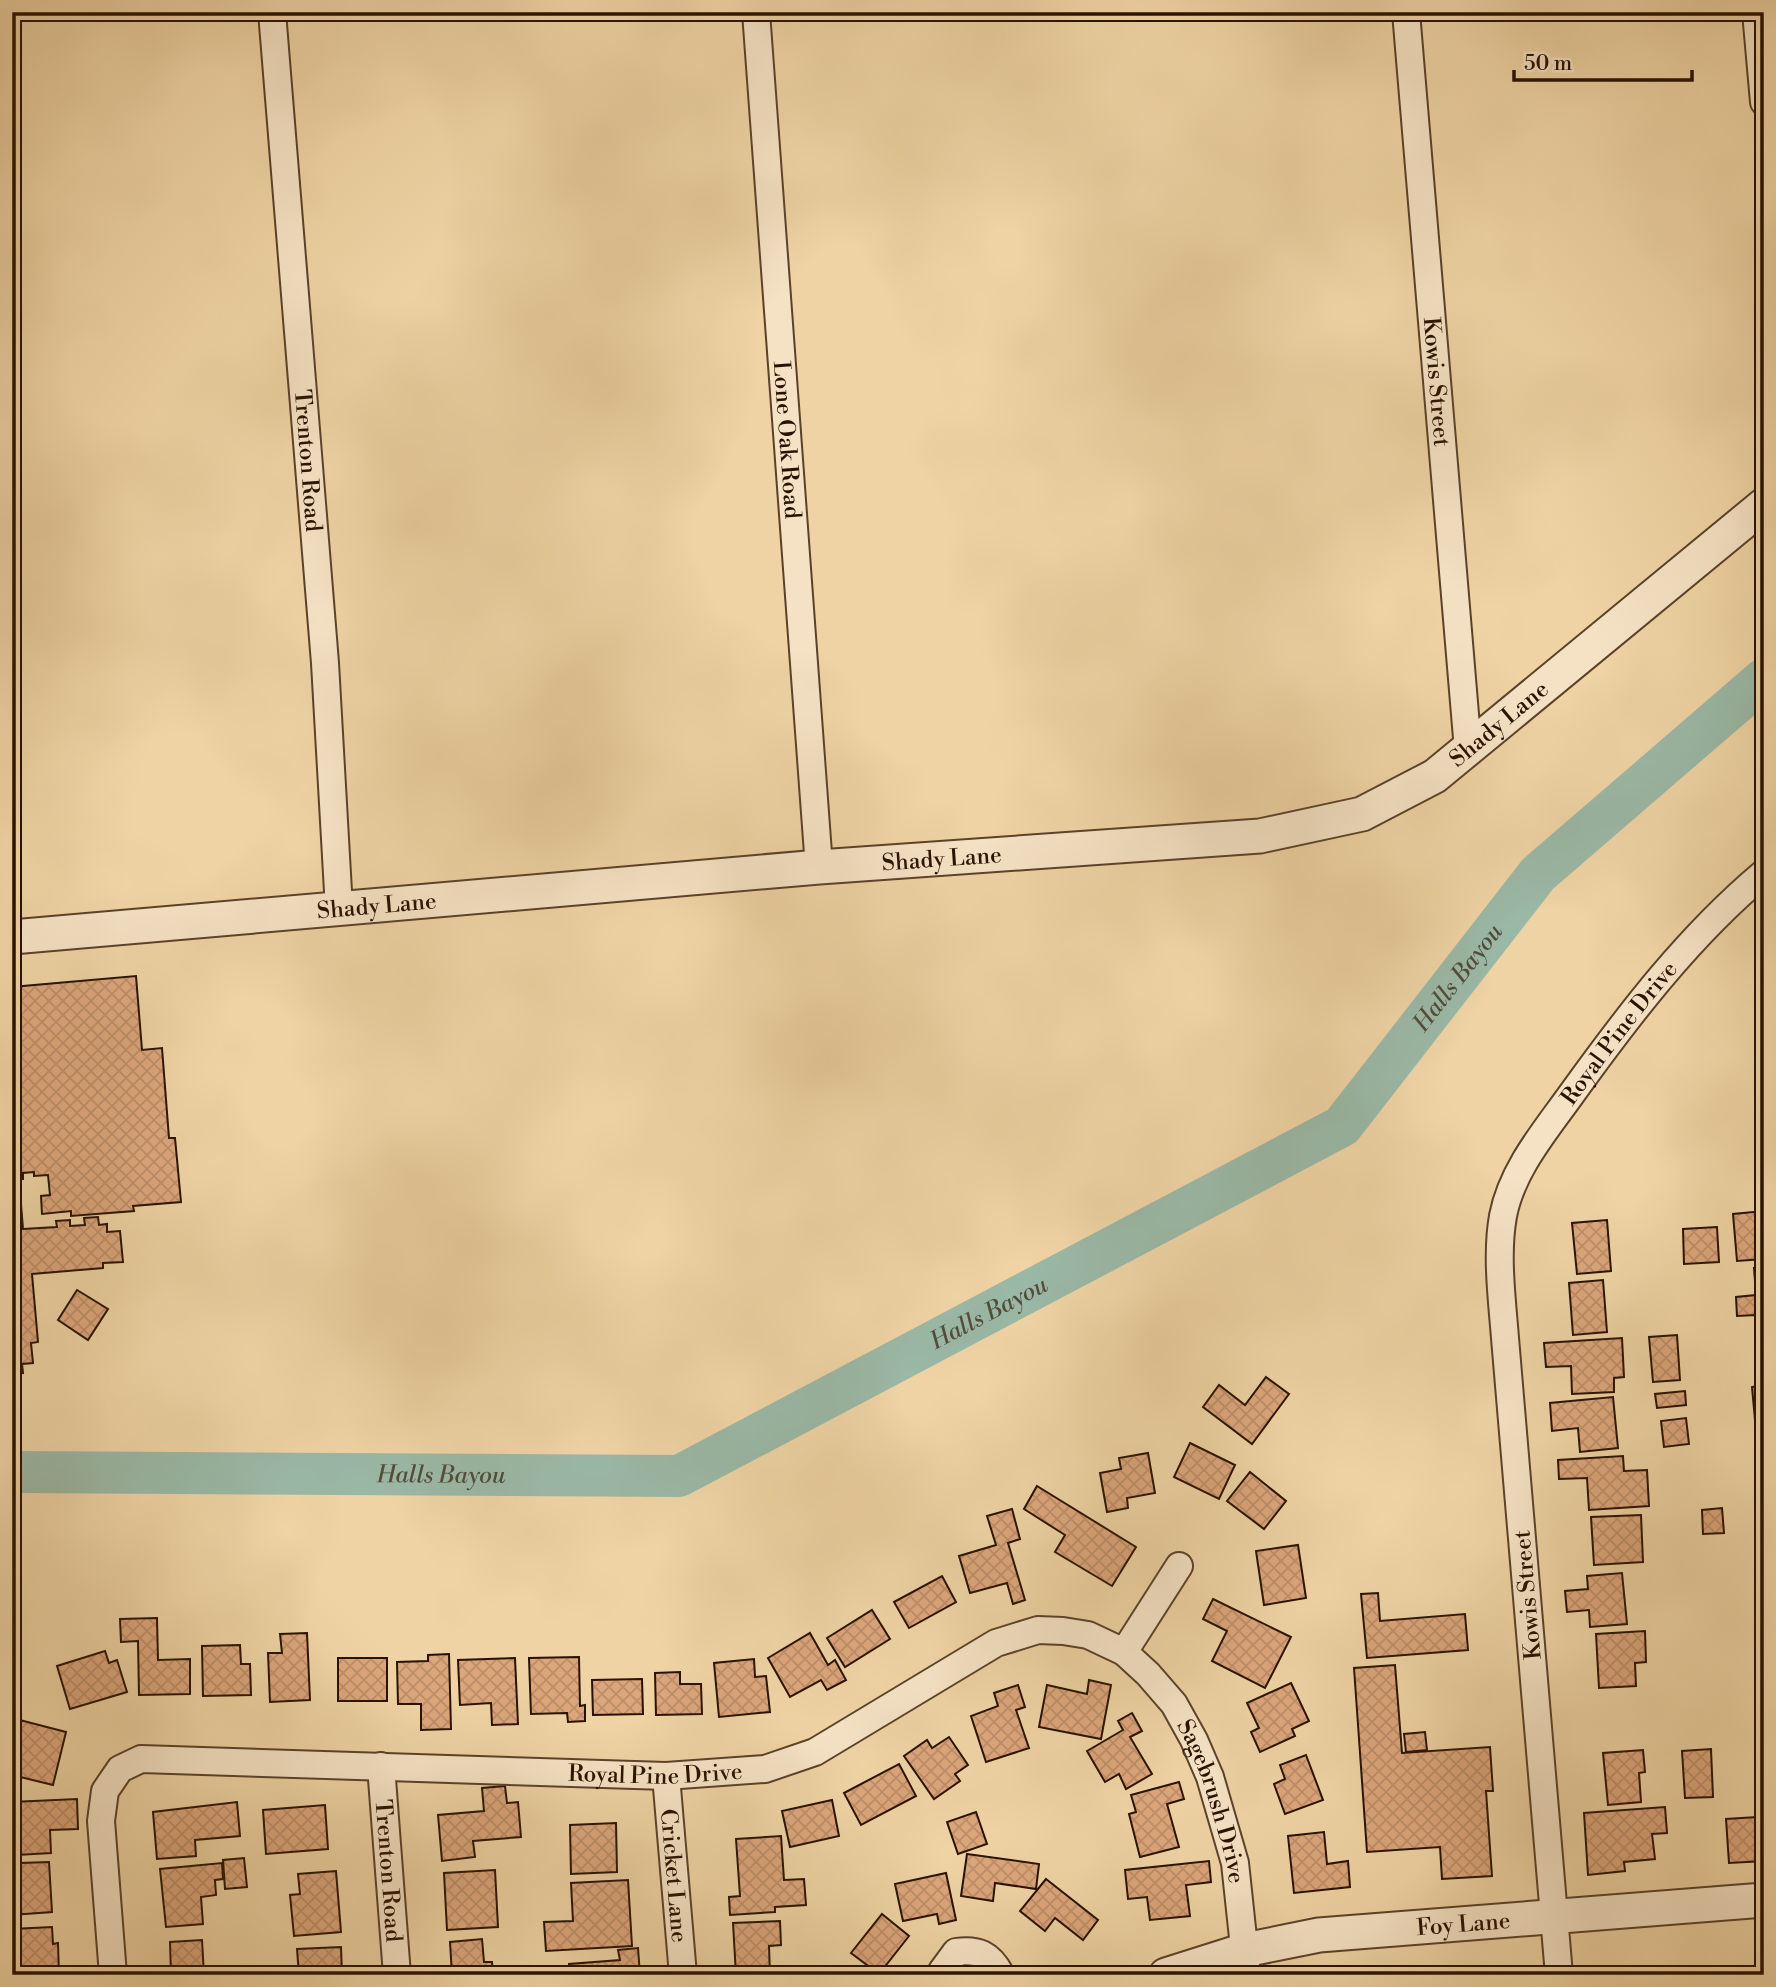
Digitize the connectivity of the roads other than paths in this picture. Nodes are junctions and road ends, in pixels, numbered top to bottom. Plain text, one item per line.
1 (272, 12) edge
2 (756, 12) edge
3 (1406, 12) edge
4 (1756, 12) edge
5 (1764, 102) edge
6 (1764, 505) edge
7 (1468, 750) junction
8 (819, 867) junction
9 (1764, 873) edge
10 (339, 909) junction
11 (12, 937) edge
12 (1503, 1215) joint
13 (1179, 1566) dead end
14 (1124, 1652) junction
15 (381, 1766) junction
16 (666, 1776) junction
17 (1764, 1900) edge
18 (1555, 1918) junction
19 (1246, 1963) edge
20 (113, 1975) edge
21 (397, 1975) edge
22 (683, 1975) edge
23 (941, 1975) edge
24 (1001, 1975) edge
25 (1167, 1975) edge
26 (1559, 1975) edge

1 - 10 street, Trenton Road
2 - 8 street, Lone Oak Road
3 - 7 street, Kowis Street
4 - 5 street
6 - 7 street, Shady Lane
7 - 8 street, Shady Lane
8 - 10 street, Shady Lane
9 - 12 street, Royal Pine Drive
10 - 11 street, Shady Lane
12 - 18 street, Kowis Street
13 - 14 street
14 - 16 street, Royal Pine Drive
14 - 19 street, Sagebrush Drive
15 - 16 street, Royal Pine Drive
15 - 20 street, Royal Pine Drive
15 - 21 street, Trenton Road
16 - 22 street, Cricket Lane
17 - 18 street, Foy Lane
18 - 19 street, Foy Lane
18 - 26 street, Kowis Street
19 - 25 street, Foy Lane
23 - 24 street

